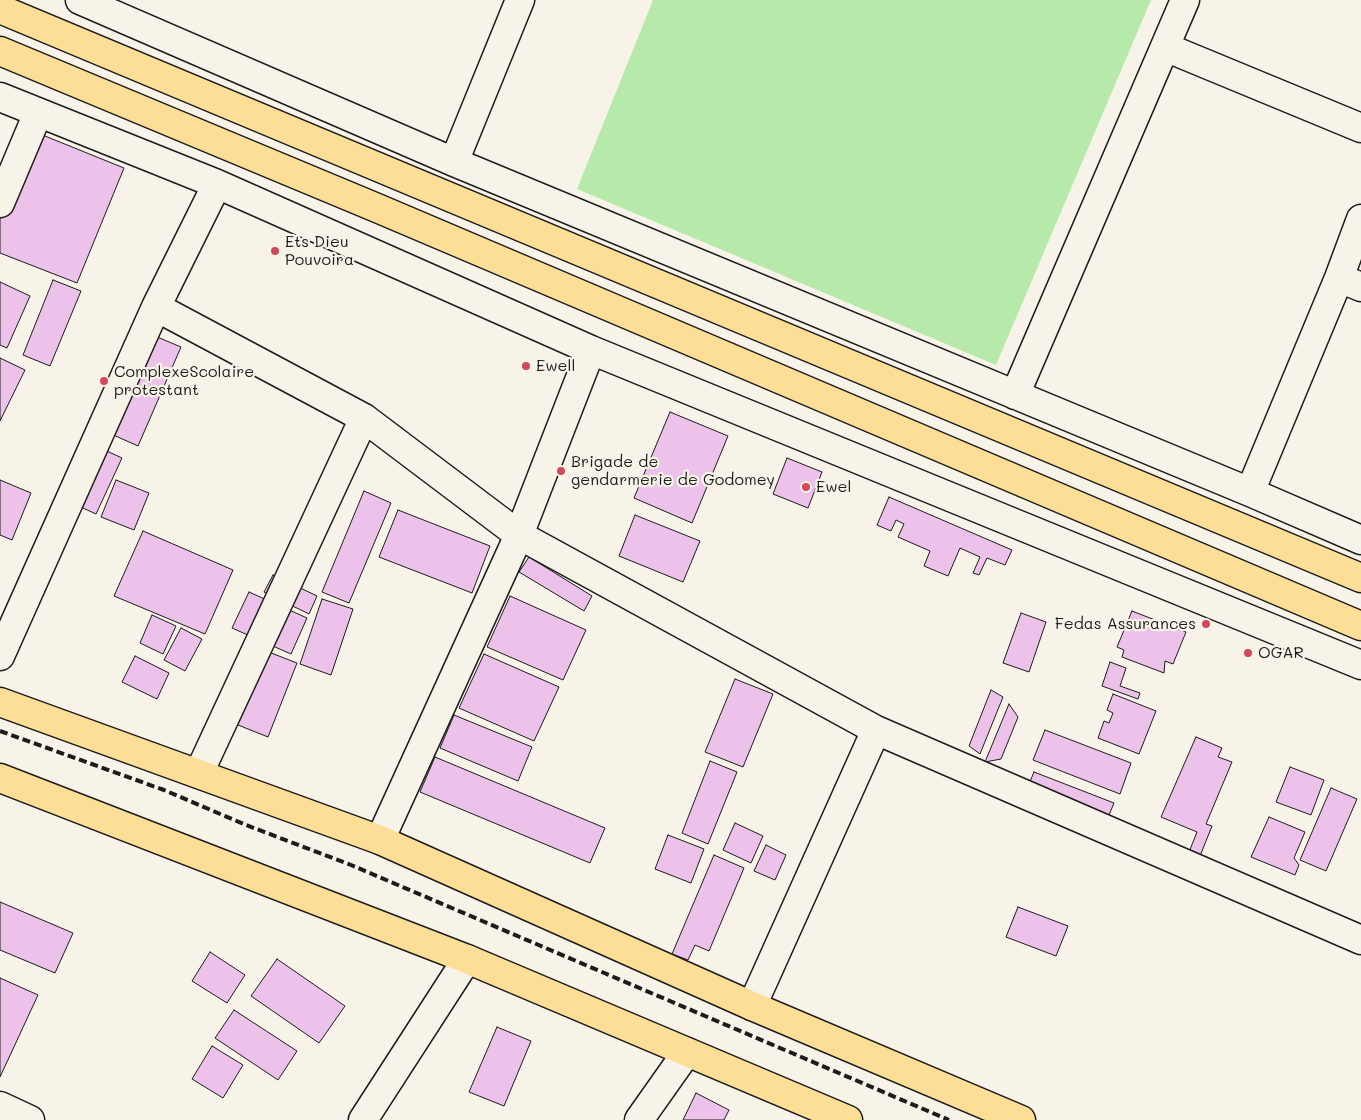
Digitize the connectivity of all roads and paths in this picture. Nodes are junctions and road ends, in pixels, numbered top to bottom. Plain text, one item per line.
1 (80, 0) edge
2 (520, 0) edge
3 (1185, 0) edge
4 (0, 9) edge
5 (1165, 47) junction
6 (0, 51) edge
7 (0, 97) edge
8 (38, 113) junction
9 (1361, 128) edge
10 (454, 162) junction
11 (217, 184) junction
12 (0, 203) edge
13 (1361, 219) edge
14 (1350, 282) edge
15 (156, 307) junction
16 (591, 350) junction
17 (1015, 395) junction
18 (364, 418) junction
19 (1250, 492) junction
20 (518, 535) junction
21 (1361, 540) edge
22 (1361, 578) edge
23 (1361, 626) edge
24 (0, 656) edge
25 (1361, 665) edge
26 (0, 702) edge
27 (876, 730) junction
28 (199, 774) junction
29 (0, 778) edge
30 (380, 840) junction
31 (1361, 940) edge
32 (467, 959) junction
33 (752, 1006) junction
34 (687, 1052) junction
35 (0, 1106) edge
36 (30, 1120) edge
37 (363, 1120) edge
38 (639, 1120) edge
39 (848, 1120) edge
40 (1020, 1120) edge

1 - 10 street
2 - 10 street
3 - 5 street
4 - 22 main road
5 - 9 street
5 - 17 street
6 - 23 main road
7 - 8 street
8 - 11 street
8 - 12 street
10 - 17 street
11 - 15 street
11 - 16 street
13 - 14 street
14 - 19 street
15 - 18 street
15 - 24 street
16 - 20 street
16 - 25 street
17 - 19 street
18 - 20 street
18 - 28 street
19 - 21 street
20 - 27 street
20 - 30 street
26 - 28 main road
27 - 31 street
27 - 33 street
28 - 30 main road
29 - 32 main road
30 - 33 main road
32 - 34 main road
32 - 37 street
33 - 40 main road
34 - 38 street
34 - 39 main road
35 - 36 street

